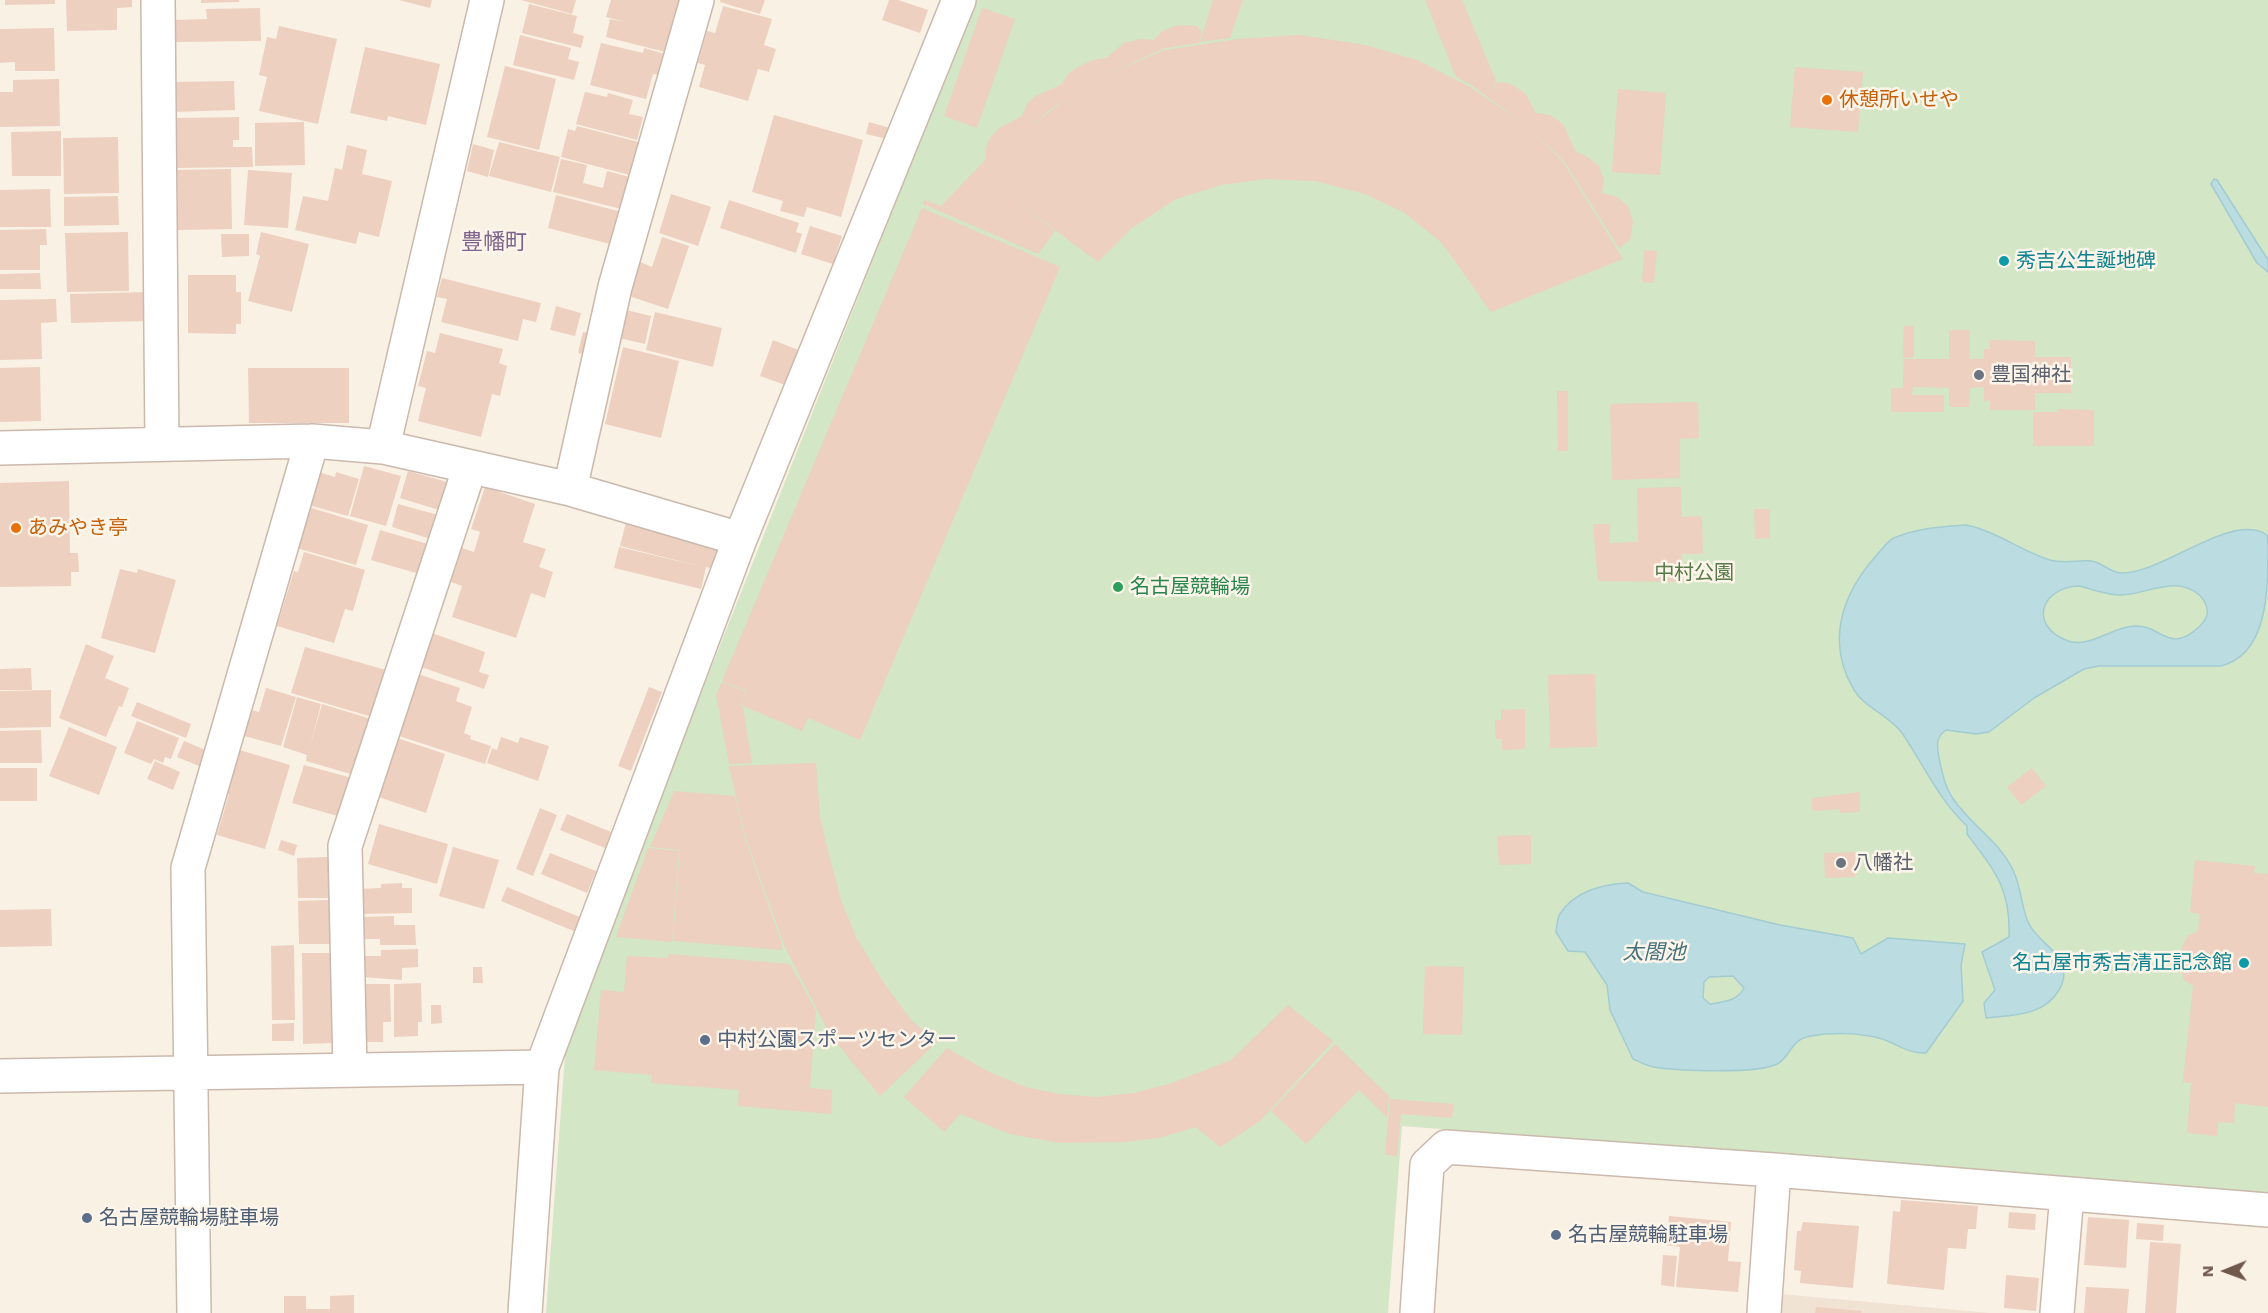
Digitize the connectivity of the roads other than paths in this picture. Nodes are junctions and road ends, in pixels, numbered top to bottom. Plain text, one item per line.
1 (158, 0) edge
2 (487, 0) edge
3 (697, 0) edge
4 (959, 0) edge
5 (312, 441) junction
6 (162, 444) junction
7 (383, 447) junction
8 (0, 448) edge
9 (471, 467) junction
10 (570, 489) junction
11 (740, 539) junction
12 (542, 1067) junction
13 (350, 1070) junction
14 (190, 1073) junction
15 (0, 1076) edge
16 (1774, 1170) junction
17 (2067, 1194) junction
18 (2268, 1210) edge
19 (194, 1313) edge
20 (525, 1313) edge
21 (1417, 1313) edge
22 (1764, 1313) edge
23 (2057, 1313) edge

1 - 6 street
2 - 7 street
3 - 10 street
4 - 11 street
5 - 6 street
5 - 7 street
5 - 14 street
6 - 8 street
7 - 9 street
9 - 10 street
9 - 13 street
10 - 11 street
11 - 12 street
12 - 13 street
12 - 20 street
13 - 14 street
14 - 15 street
14 - 19 street
16 - 17 street
16 - 21 street
16 - 22 street
17 - 18 street
17 - 23 street

